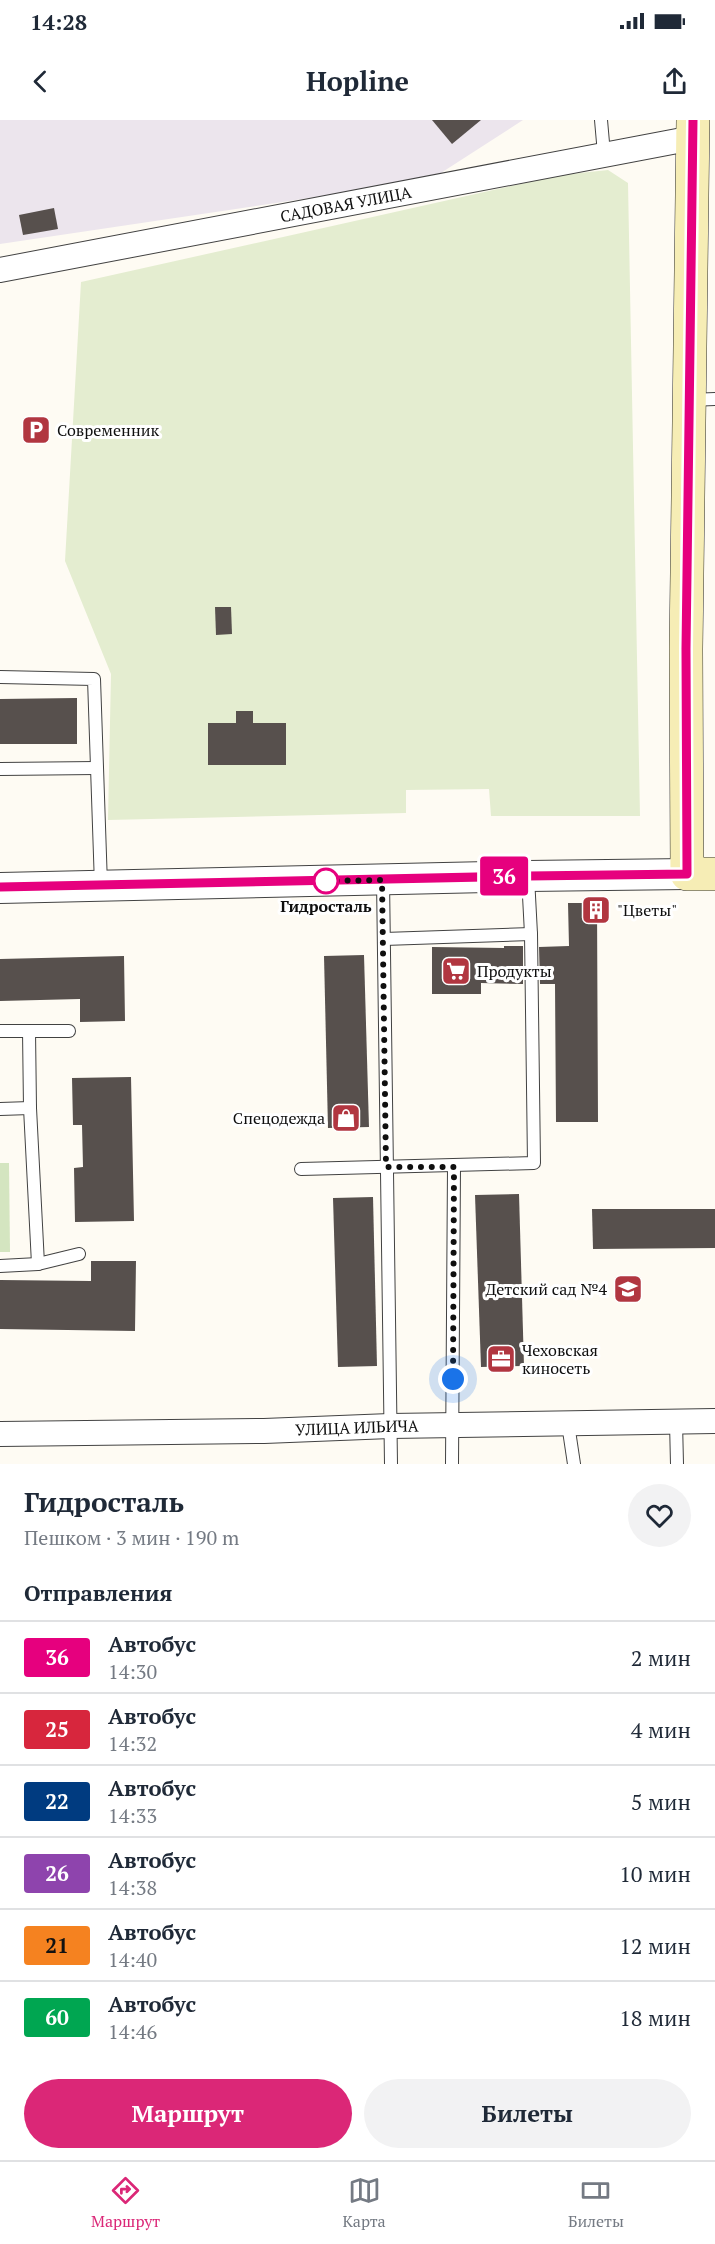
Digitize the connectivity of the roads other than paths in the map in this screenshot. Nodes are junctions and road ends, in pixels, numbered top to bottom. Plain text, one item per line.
1 (601, 120) edge
2 (693, 129) edge
3 (594, 161) junction
4 (0, 270) edge
5 (702, 400) edge
6 (0, 677) edge
7 (96, 768) junction
8 (0, 769) edge
9 (701, 874) edge
10 (528, 876) junction
11 (382, 880) junction
12 (101, 886) junction
13 (0, 888) edge
14 (531, 934) junction
15 (384, 939) junction
16 (29, 1030) junction
17 (0, 1031) edge
18 (69, 1031) dead end
19 (30, 1108) junction
20 (0, 1109) edge
21 (386, 1167) junction
22 (454, 1167) junction
23 (301, 1169) dead end
24 (79, 1254) dead end
25 (38, 1264) junction
26 (0, 1266) edge
27 (715, 1421) edge
28 (676, 1422) junction
29 (568, 1424) junction
30 (390, 1426) junction
31 (453, 1426) junction
32 (0, 1434) edge
33 (391, 1464) edge
34 (452, 1464) edge
35 (574, 1464) edge
36 (677, 1464) edge

1 - 3 lane
2 - 3 street, САДОВАЯ УЛИЦА
2 - 5 main road
3 - 4 street, САДОВАЯ УЛИЦА
5 - 9 main road
6 - 7 lane
7 - 8 lane
7 - 12 lane
9 - 10 street
10 - 11 street
10 - 14 lane
11 - 12 street
11 - 15 lane
12 - 13 street
14 - 15 lane
14 - 22 lane
15 - 21 lane
16 - 17 lane
16 - 18 lane
16 - 19 lane
19 - 20 lane
19 - 25 lane
21 - 22 lane
21 - 23 lane
21 - 30 lane
22 - 31 lane
24 - 25 lane
25 - 26 lane
27 - 28 street, УЛИЦА ИЛЬИЧА
28 - 29 street, УЛИЦА ИЛЬИЧА
28 - 36 lane
29 - 31 street, УЛИЦА ИЛЬИЧА
29 - 35 lane
30 - 31 street, УЛИЦА ИЛЬИЧА
30 - 32 street, УЛИЦА ИЛЬИЧА
30 - 33 lane
31 - 34 lane

